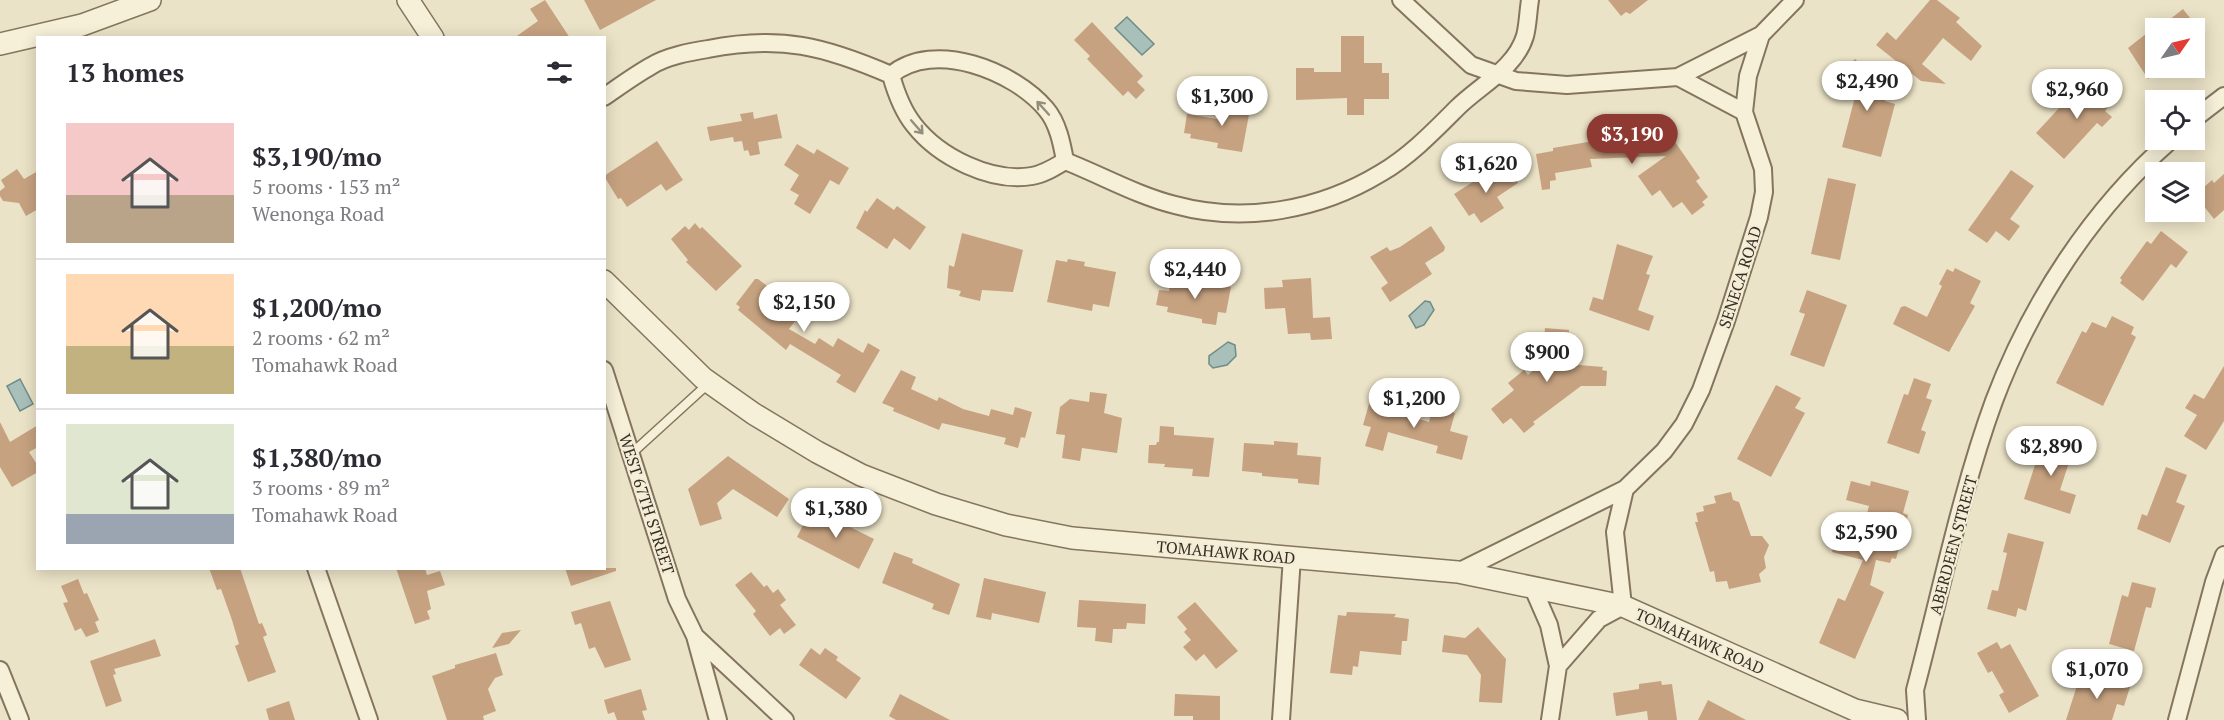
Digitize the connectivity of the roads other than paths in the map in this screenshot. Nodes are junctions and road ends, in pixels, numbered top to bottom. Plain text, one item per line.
1 (150, 0) edge
2 (408, 0) edge
3 (1401, 0) edge
4 (1530, 0) edge
5 (1795, 0) edge
6 (1761, 35) junction
7 (41, 36) edge
8 (432, 36) edge
9 (36, 37) edge
10 (0, 44) edge
11 (1496, 74) junction
12 (891, 75) junction
13 (1678, 77) junction
14 (606, 96) edge
15 (2224, 96) edge
16 (2205, 111) edge
17 (1744, 112) junction
18 (2161, 150) edge
19 (1065, 161) junction
20 (606, 283) edge
21 (606, 376) edge
22 (710, 382) junction
23 (631, 454) junction
24 (1625, 489) junction
25 (2224, 555) edge
26 (1292, 557) junction
27 (317, 570) edge
28 (1458, 572) junction
29 (1532, 586) junction
30 (1623, 606) junction
31 (695, 636) junction
32 (1558, 666) junction
33 (0, 670) edge
34 (20, 720) edge
35 (369, 720) edge
36 (718, 720) edge
37 (785, 720) edge
38 (1281, 720) edge
39 (1550, 720) edge
40 (1897, 720) edge
41 (1917, 720) edge
42 (2176, 720) edge

1 - 7 street
2 - 8 street
3 - 11 street
4 - 11 street
5 - 6 street
6 - 13 street
6 - 17 street
9 - 10 street
11 - 13 street
11 - 19 street
12 - 14 street
12 -> 19 street
19 -> 12 street
13 - 17 street
15 - 16 street
17 - 24 street, SENECA ROAD
18 - 41 street, ABERDEEN STREET
20 - 22 street, TOMAHAWK ROAD
21 - 23 street, WEST 67TH STREET
22 - 23 lane
22 - 26 street, TOMAHAWK ROAD
23 - 31 street, WEST 67TH STREET
24 - 28 street, SENECA ROAD
24 - 30 street
25 - 42 street
26 - 28 street, TOMAHAWK ROAD
26 - 38 street
27 - 35 street
28 - 29 street, TOMAHAWK ROAD
29 - 30 street, TOMAHAWK ROAD
29 - 32 street
30 - 32 street
30 - 40 street, TOMAHAWK ROAD
31 - 36 street, WEST 67TH STREET
31 - 37 street, WEST 67TH STREET
32 - 39 street
33 - 34 street

